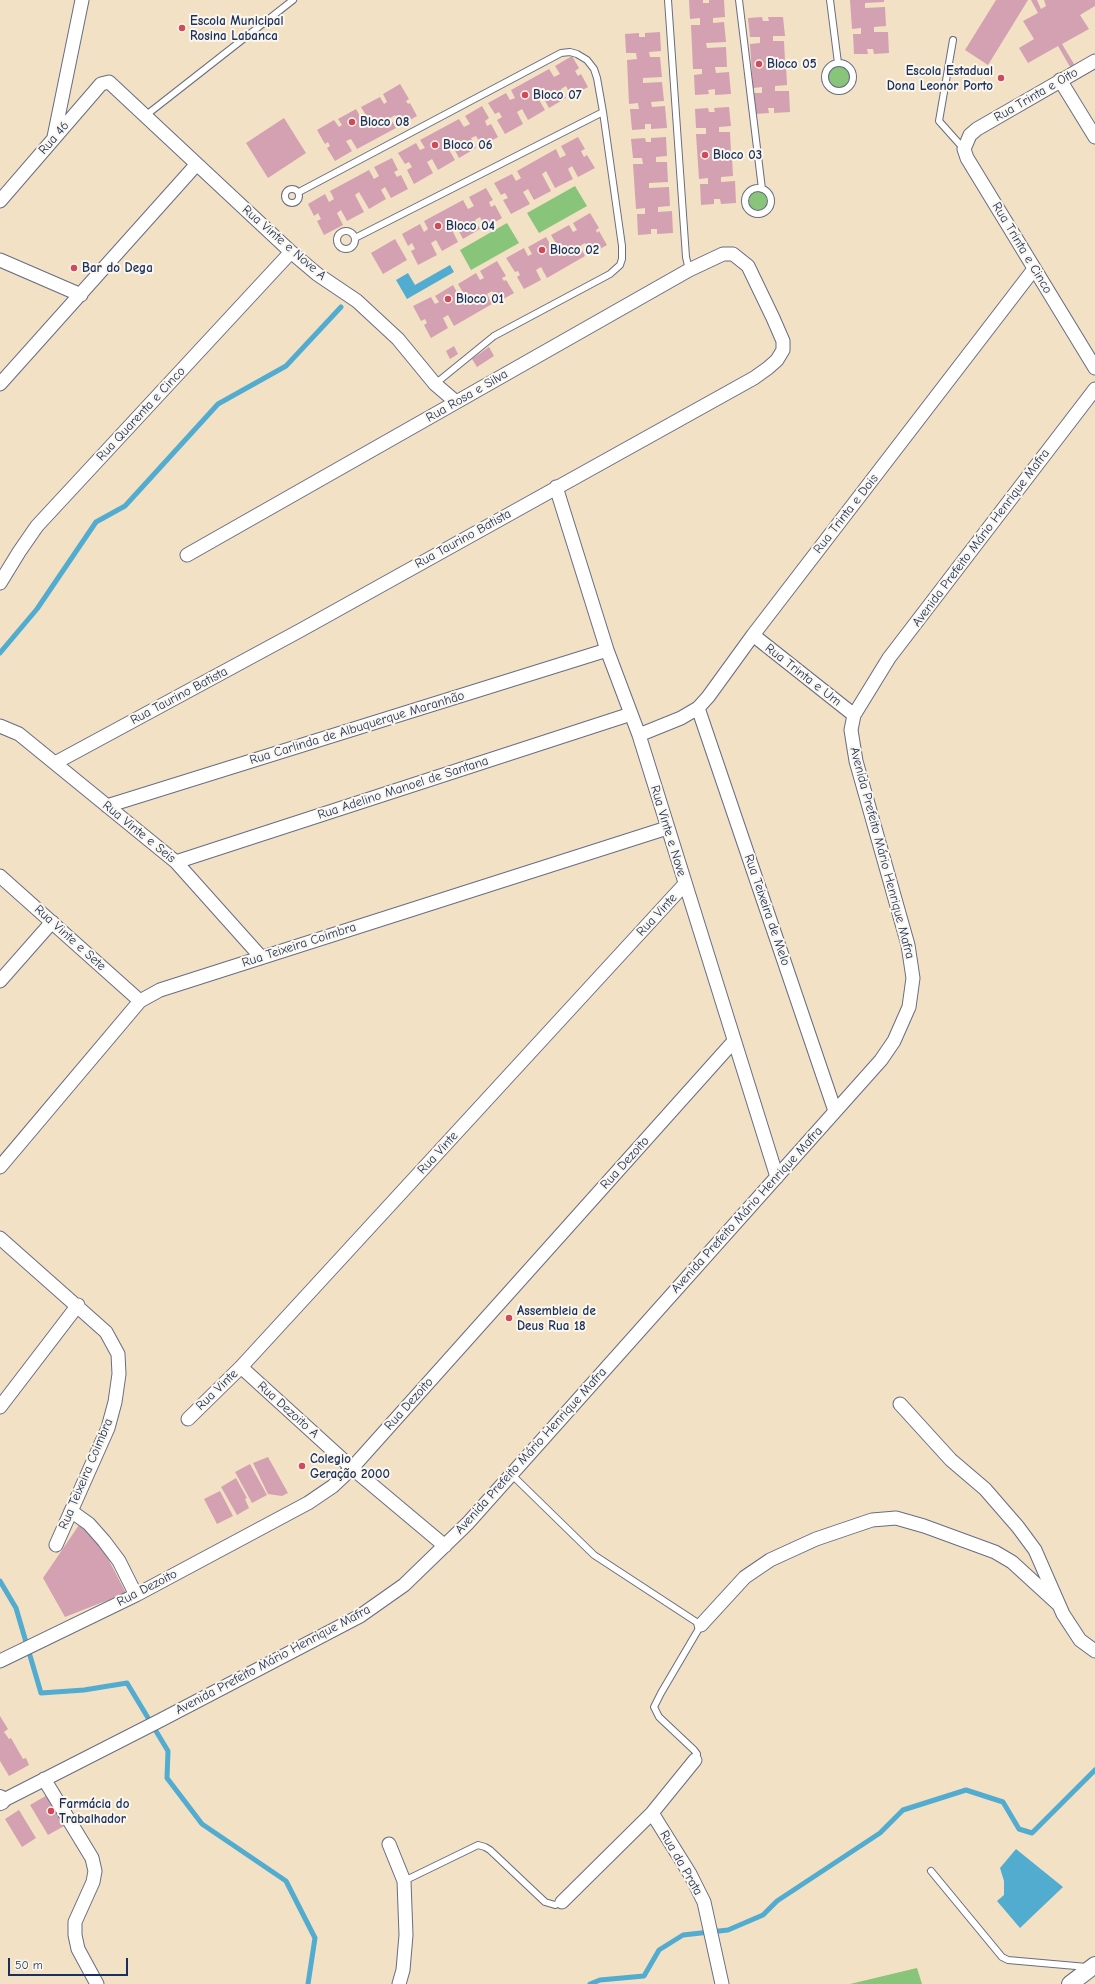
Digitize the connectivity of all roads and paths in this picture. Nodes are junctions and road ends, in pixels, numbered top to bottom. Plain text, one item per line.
1 (82, 0) edge
2 (293, 0) edge
3 (668, 0) edge
4 (739, 0) edge
5 (830, 0) edge
6 (953, 40) dead end
7 (1095, 61) edge
8 (838, 63) junction
9 (1060, 80) junction
10 (112, 84) joint
11 (603, 112) junction
12 (145, 116) junction
13 (1095, 137) edge
14 (54, 139) junction
15 (964, 149) junction
16 (196, 165) junction
17 (762, 189) junction
18 (299, 192) dead end
19 (0, 201) edge
20 (355, 238) dead end
21 (291, 252) junction
22 (0, 260) edge
23 (748, 266) joint
24 (1034, 269) junction
25 (689, 270) junction
26 (81, 295) junction
27 (1095, 368) edge
28 (0, 384) edge
29 (435, 384) junction
30 (1095, 389) edge
31 (456, 402) junction
32 (556, 487) junction
33 (187, 555) dead end
34 (0, 583) edge
35 (753, 635) junction
36 (608, 650) junction
37 (698, 708) junction
38 (631, 714) junction
39 (854, 715) junction
40 (0, 726) edge
41 (638, 735) junction
42 (55, 763) junction
43 (107, 806) junction
44 (667, 828) junction
45 (176, 862) junction
46 (0, 876) edge
47 (684, 885) junction
48 (52, 922) junction
49 (261, 957) junction
50 (0, 981) edge
51 (140, 1001) junction
52 (734, 1041) junction
53 (835, 1111) junction
54 (0, 1167) edge
55 (777, 1177) junction
56 (0, 1238) edge
57 (78, 1305) junction
58 (241, 1367) junction
59 (4, 1393) edge
60 (900, 1404) dead end
61 (0, 1407) edge
62 (188, 1419) dead end
63 (352, 1468) junction
64 (511, 1474) junction
65 (71, 1511) junction
66 (56, 1545) dead end
67 (445, 1546) junction
68 (136, 1595) junction
69 (1059, 1605) junction
70 (701, 1625) junction
71 (1095, 1651) edge
72 (0, 1661) edge
73 (695, 1760) joint
74 (44, 1779) junction
75 (1, 1801) edge
76 (652, 1813) junction
77 (389, 1844) dead end
78 (931, 1871) dead end
79 (404, 1881) junction
80 (562, 1902) joint
81 (1094, 1966) edge
82 (96, 1984) edge
83 (399, 1984) edge
84 (722, 1984) edge
85 (1070, 1984) edge

1 - 14 street
2 - 12 lane
3 - 25 lane
4 - 17 lane
5 - 8 lane
6 - 15 lane
7 - 9 street, Rua Trinta e Oito
8 - 8 lane
9 - 13 street
9 - 15 street, Rua Trinta e Oito
10 - 12 street, Rua Vinte e Nove A
10 - 14 street, Rua 46
11 - 18 lane
11 - 20 lane
11 - 29 lane
12 - 16 street, Rua Vinte e Nove A
14 - 19 street, Rua 46
15 - 24 street, Rua Trinta e Cinco
16 - 21 street, Rua Vinte e Nove A
16 - 26 street
17 - 17 lane
21 - 29 street, Rua Vinte e Nove A
21 - 34 street, Rua Quarenta e Cinco
22 - 26 street
23 - 25 street, Rua Rosa e Silva
23 - 32 street, Rua Taurino Batista
24 - 27 street, Rua Trinta e Cinco
24 - 35 street, Rua Trinta e Dois
25 - 31 street, Rua Rosa e Silva
26 - 28 street
29 - 31 street, Rua Vinte e Nove A
30 - 39 street, Avenida Prefeito Mário Henrique Mafra
31 - 33 street, Rua Rosa e Silva
32 - 36 street, Rua Vinte e Nove
32 - 42 street, Rua Taurino Batista
35 - 37 street, Rua Trinta e Dois
35 - 39 street, Rua Trinta e Um
36 - 38 street, Rua Vinte e Nove
36 - 43 street, Rua Carlinda de Albuquerque Maranhão
37 - 41 street, Rua Trinta e Dois
37 - 53 street, Rua Teixeira de Melo
38 - 41 street, Rua Vinte e Nove
38 - 45 street, Rua Adelino Manoel de Santana
39 - 53 street, Avenida Prefeito Mário Henrique Mafra
40 - 42 street, Rua Vinte e Seis
41 - 44 street, Rua Vinte e Nove
42 - 43 street, Rua Vinte e Seis
43 - 45 street, Rua Vinte e Seis
44 - 47 street, Rua Vinte e Nove
44 - 49 street, Rua Teixeira Coimbra
45 - 49 street, Rua Vinte e Seis
46 - 48 street, Rua Vinte e Sete
47 - 52 street, Rua Vinte e Nove
47 - 58 street, Rua Vinte
48 - 50 street
48 - 51 street, Rua Vinte e Sete
49 - 51 street, Rua Teixeira Coimbra
51 - 54 street, Rua Teixeira Coimbra
52 - 55 street, Rua Vinte e Nove
52 - 63 street, Rua Dezoito
53 - 55 street, Avenida Prefeito Mário Henrique Mafra
55 - 64 street, Avenida Prefeito Mário Henrique Mafra
56 - 57 street, Rua Teixeira Coimbra
57 - 59 street
57 - 65 street, Rua Teixeira Coimbra
58 - 62 street, Rua Vinte
58 - 63 street, Rua Dezoito A
59 - 61 street
60 - 69 street
63 - 67 street, Rua Dezoito A
63 - 68 street, Rua Dezoito
64 - 67 street, Avenida Prefeito Mário Henrique Mafra
64 - 70 lane
65 - 66 street, Rua Teixeira Coimbra
65 - 68 street
67 - 74 street, Avenida Prefeito Mário Henrique Mafra
68 - 72 street, Rua Dezoito
69 - 70 street
69 - 71 street
70 - 73 lane
73 - 76 street
74 - 75 street, Avenida Prefeito Mário Henrique Mafra
74 - 82 street
76 - 80 street
76 - 84 street, Rua da Prata
77 - 79 street
78 - 81 lane
79 - 80 lane
79 - 83 street
81 - 85 street

